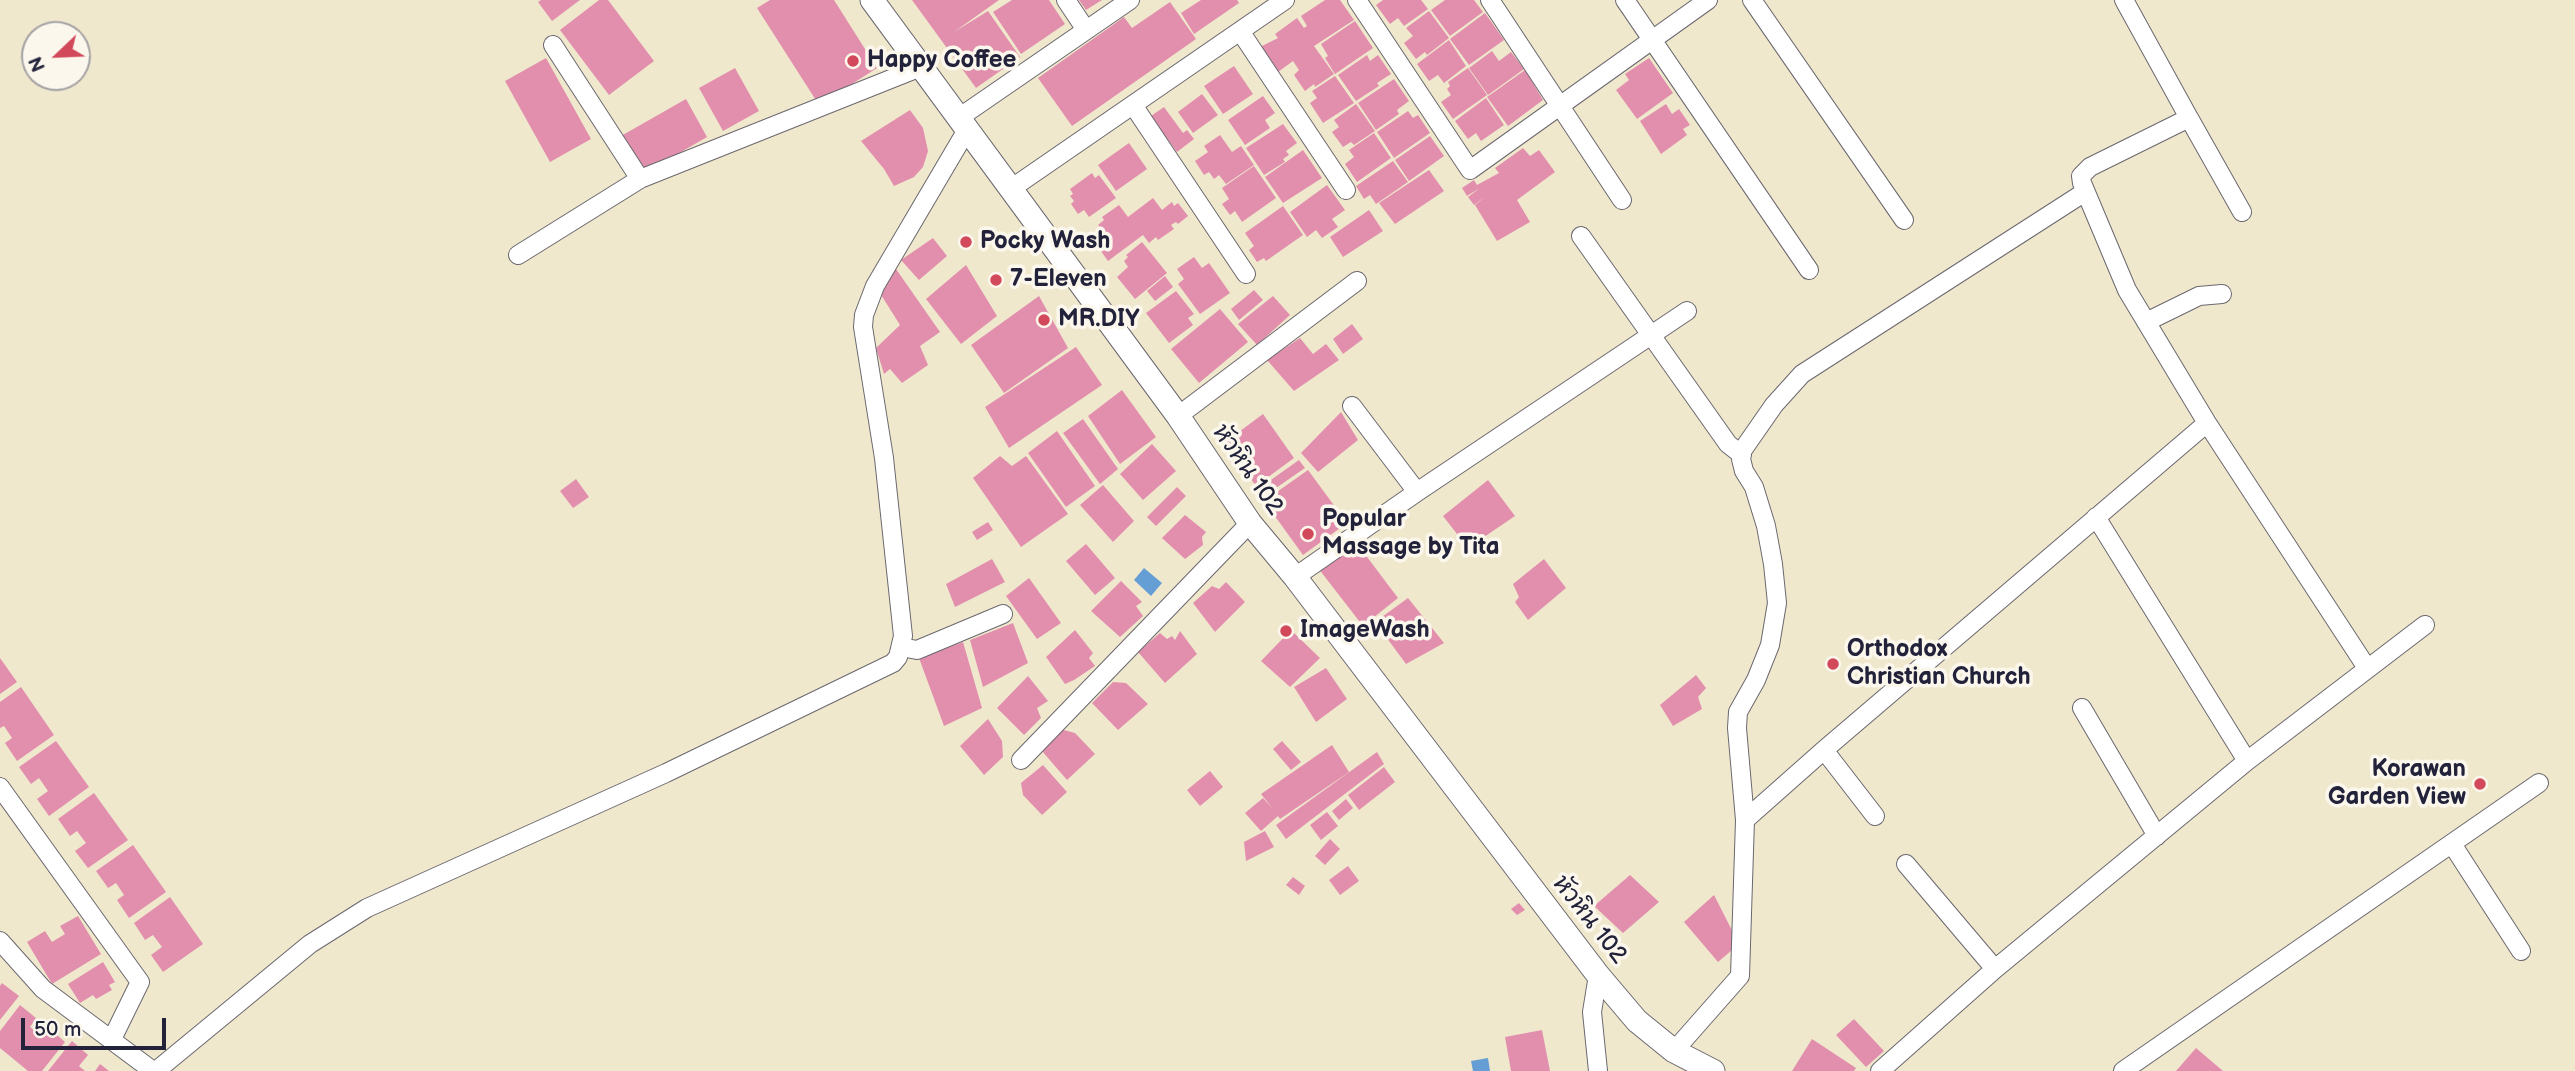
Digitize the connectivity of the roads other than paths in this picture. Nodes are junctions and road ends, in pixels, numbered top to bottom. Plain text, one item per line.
1 (872, 0) edge
2 (1066, 0) edge
3 (1130, 0) edge
4 (1285, 0) edge
5 (1357, 0) edge
6 (1490, 0) edge
7 (1625, 0) edge
8 (1707, 0) edge
9 (1752, 0) edge
10 (2124, 0) edge
11 (1086, 30) junction
12 (1240, 31) junction
13 (1652, 40) junction
14 (553, 45) dead end
15 (921, 67) junction
16 (1133, 105) junction
17 (1560, 106) junction
18 (2189, 118) junction
19 (964, 123) junction
20 (640, 179) junction
21 (1012, 188) junction
22 (1346, 190) dead end
23 (2085, 192) junction
24 (1622, 200) dead end
25 (2242, 212) dead end
26 (1904, 220) dead end
27 (1581, 236) dead end
28 (518, 255) dead end
29 (1809, 270) dead end
30 (1246, 274) dead end
31 (1357, 281) dead end
32 (2222, 294) dead end
33 (1687, 311) dead end
34 (2146, 322) junction
35 (1651, 336) junction
36 (1352, 406) dead end
37 (1178, 416) junction
38 (2207, 423) junction
39 (1742, 455) junction
40 (1417, 492) junction
41 (2096, 517) junction
42 (1250, 523) junction
43 (1295, 577) junction
44 (1003, 614) dead end
45 (2426, 625) dead end
46 (901, 646) junction
47 (2367, 668) junction
48 (2082, 708) dead end
49 (1824, 750) junction
50 (1021, 760) dead end
51 (2247, 761) junction
52 (2539, 783) dead end
53 (0, 787) edge
54 (1875, 816) dead end
55 (1745, 820) junction
56 (2157, 836) junction
57 (2452, 844) junction
58 (1906, 864) dead end
59 (0, 941) edge
60 (2521, 951) dead end
61 (1996, 969) junction
62 (1598, 975) junction
63 (112, 1039) junction
64 (1674, 1051) junction
65 (154, 1071) edge
66 (1598, 1071) edge
67 (1713, 1071) edge
68 (1880, 1071) edge
69 (2123, 1071) edge

1 - 15 street, หัวหิน 102
2 - 11 street
3 - 11 street
4 - 12 street
5 - 17 street
6 - 17 street
7 - 13 street
8 - 13 street
9 - 26 street
10 - 18 street
11 - 19 street
12 - 16 street
12 - 22 street
13 - 17 street
13 - 29 street
14 - 20 street
15 - 19 street, หัวหิน 102
15 - 20 street
16 - 21 street
16 - 30 street
17 - 24 street
18 - 23 street
18 - 25 street
19 - 21 street, หัวหิน 102
19 - 46 street
20 - 28 street
21 - 37 street, หัวหิน 102
23 - 34 street
23 - 39 street
27 - 35 street
31 - 37 street
32 - 34 street
33 - 35 street
34 - 38 street
35 - 39 street
35 - 40 street
36 - 40 street
37 - 42 street, หัวหิน 102
38 - 41 street
38 - 47 street
39 - 55 street
40 - 43 street
41 - 49 street
41 - 51 street
42 - 43 street, หัวหิน 102
42 - 50 street
43 - 62 street, หัวหิน 102
44 - 46 street
45 - 47 street
46 - 65 street
47 - 51 street
48 - 56 street
49 - 54 street
49 - 55 street
51 - 56 street
52 - 57 street
53 - 63 street
55 - 64 street
56 - 61 street
57 - 60 street
57 - 69 street
58 - 61 street
59 - 63 street
61 - 68 street
62 - 64 street, หัวหิน 102
62 - 66 street
63 - 65 street
64 - 67 street, หัวหิน 102

